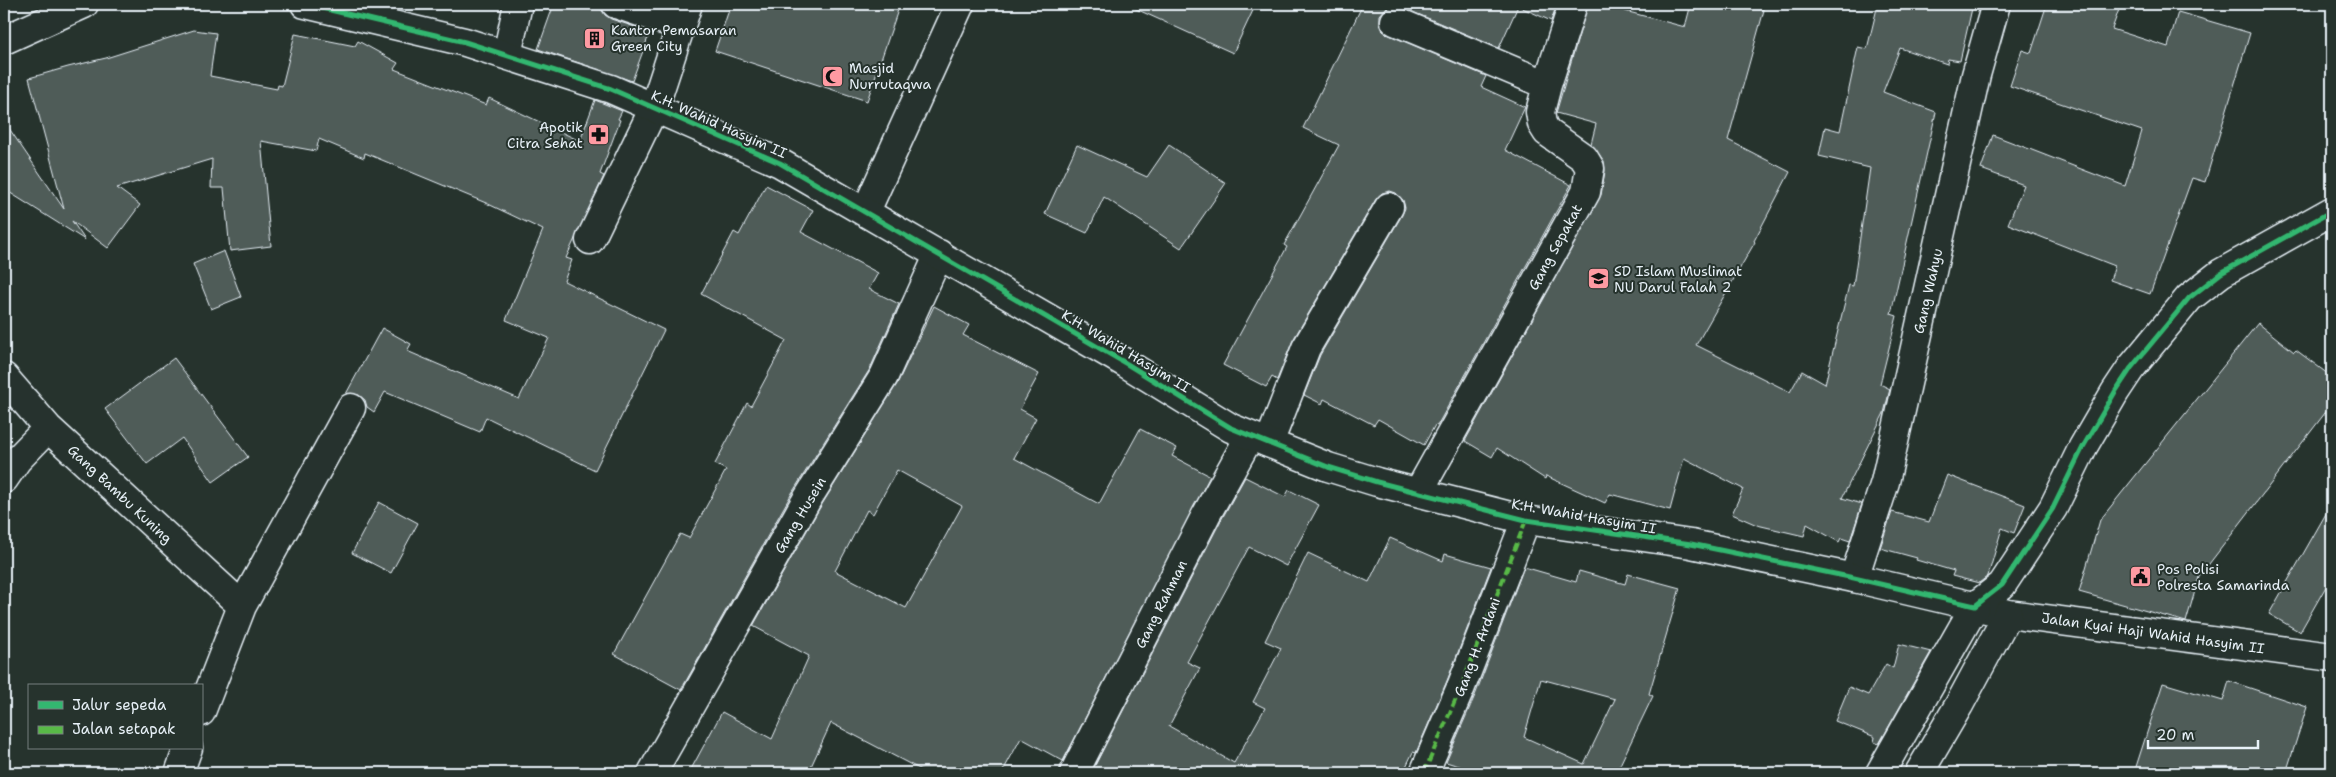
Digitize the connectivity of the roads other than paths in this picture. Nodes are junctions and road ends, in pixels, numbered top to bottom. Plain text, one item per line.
1 (84, 4) edge
2 (306, 4) edge
3 (518, 4) edge
4 (616, 4) edge
5 (960, 4) edge
6 (1573, 4) edge
7 (1996, 4) edge
8 (685, 15) edge
9 (1396, 21) dead end
10 (4, 40) edge
11 (507, 55) junction
12 (1547, 85) junction
13 (654, 108) junction
14 (1389, 207) dead end
15 (866, 211) junction
16 (2332, 211) edge
17 (590, 240) dead end
18 (940, 254) junction
19 (4, 377) edge
20 (351, 408) dead end
21 (48, 428) junction
22 (1259, 439) junction
23 (4, 479) edge
24 (1419, 492) junction
25 (1526, 520) junction
26 (1854, 578) junction
27 (2002, 585) junction
28 (242, 606) junction
29 (1975, 606) junction
30 (2008, 614) junction
31 (2332, 657) edge
32 (202, 709) edge
33 (187, 750) edge
34 (179, 773) edge
35 (652, 773) edge
36 (1074, 773) edge
37 (1416, 773) edge
38 (1424, 773) edge
39 (1880, 773) edge
40 (1919, 773) edge

1 - 10 street
2 - 11 street, K.H. Wahid Hasyim II
3 - 11 street
4 - 8 street
5 - 15 street
6 - 12 street, Gang Sepakat
7 - 26 street, Gang Wahyu
8 - 13 street
9 - 12 street
11 - 13 street, K.H. Wahid Hasyim II
12 - 24 street, Gang Sepakat
13 - 15 street, K.H. Wahid Hasyim II
13 - 17 street
14 - 22 street, Gang Rahman
15 - 18 street, K.H. Wahid Hasyim II
16 - 27 street
18 - 22 street, K.H. Wahid Hasyim II
18 - 35 street, Gang Husein
19 - 21 street, Gang Bambu Kuning
20 - 28 street
21 - 23 street
21 - 28 street, Gang Bambu Kuning
22 - 24 street, K.H. Wahid Hasyim II
22 - 36 street, Gang Rahman
24 - 25 street, K.H. Wahid Hasyim II
25 - 26 street, K.H. Wahid Hasyim II
25 - 38 street, Gang H. Ardani
26 - 29 street, K.H. Wahid Hasyim II
27 - 29 street
27 - 30 street
28 - 32 street
29 - 30 street, Jalan Kyai Haji Wahid Hasyim II
29 - 39 street
30 - 31 street, Jalan Kyai Haji Wahid Hasyim II
30 - 40 street
33 - 34 street
37 - 38 street, Gang H. Ardani

